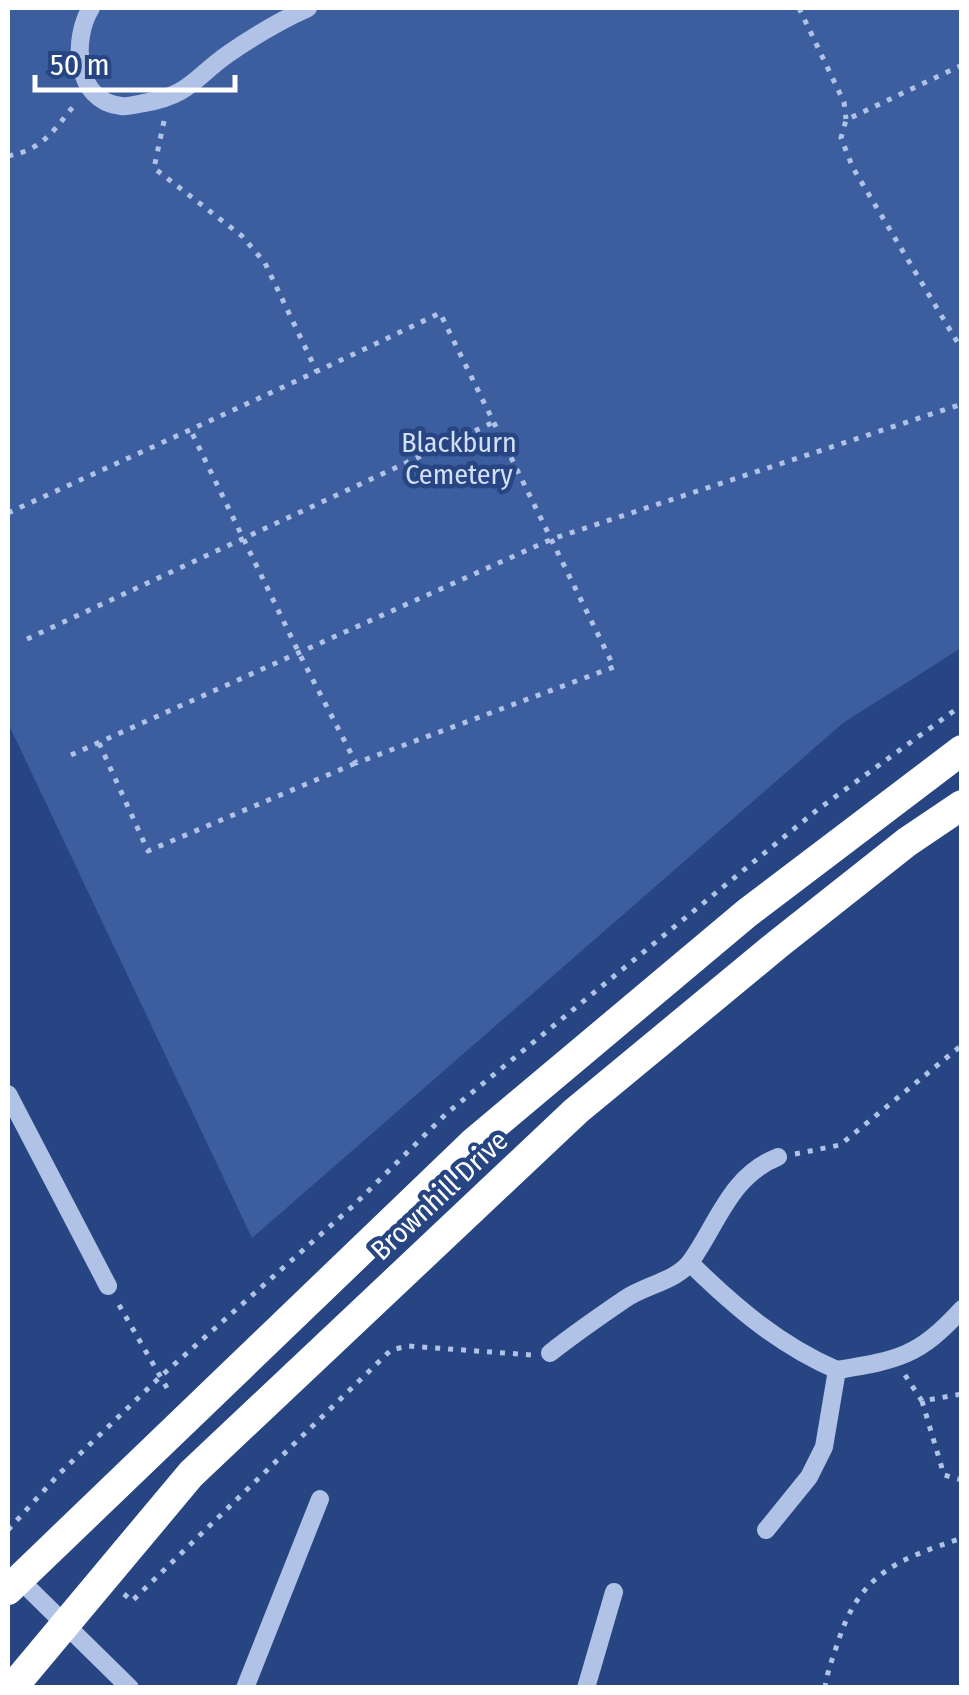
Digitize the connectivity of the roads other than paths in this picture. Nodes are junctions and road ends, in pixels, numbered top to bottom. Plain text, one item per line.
1 (91, 8) edge
2 (308, 8) edge
3 (962, 750) edge
4 (962, 805) edge
5 (8, 1094) edge
6 (778, 1157) road end
7 (690, 1263) junction
8 (108, 1286) road end
9 (962, 1309) edge
10 (550, 1353) road end
11 (838, 1370) junction
12 (320, 1499) dead end
13 (766, 1530) dead end
14 (12, 1583) edge
15 (614, 1592) dead end
16 (66, 1622) junction
17 (12, 1688) edge
18 (130, 1688) edge
19 (245, 1688) edge
20 (586, 1688) edge

1 - 2 street
3 - 14 highway, Brownhill Drive
4 - 16 highway, Brownhill Drive
5 - 8 street
6 - 7 street
7 - 10 street
7 - 11 street
9 - 11 street
11 - 13 street
12 - 19 street
14 - 16 street
15 - 20 street
16 - 17 highway, Brownhill Drive
16 - 18 street

